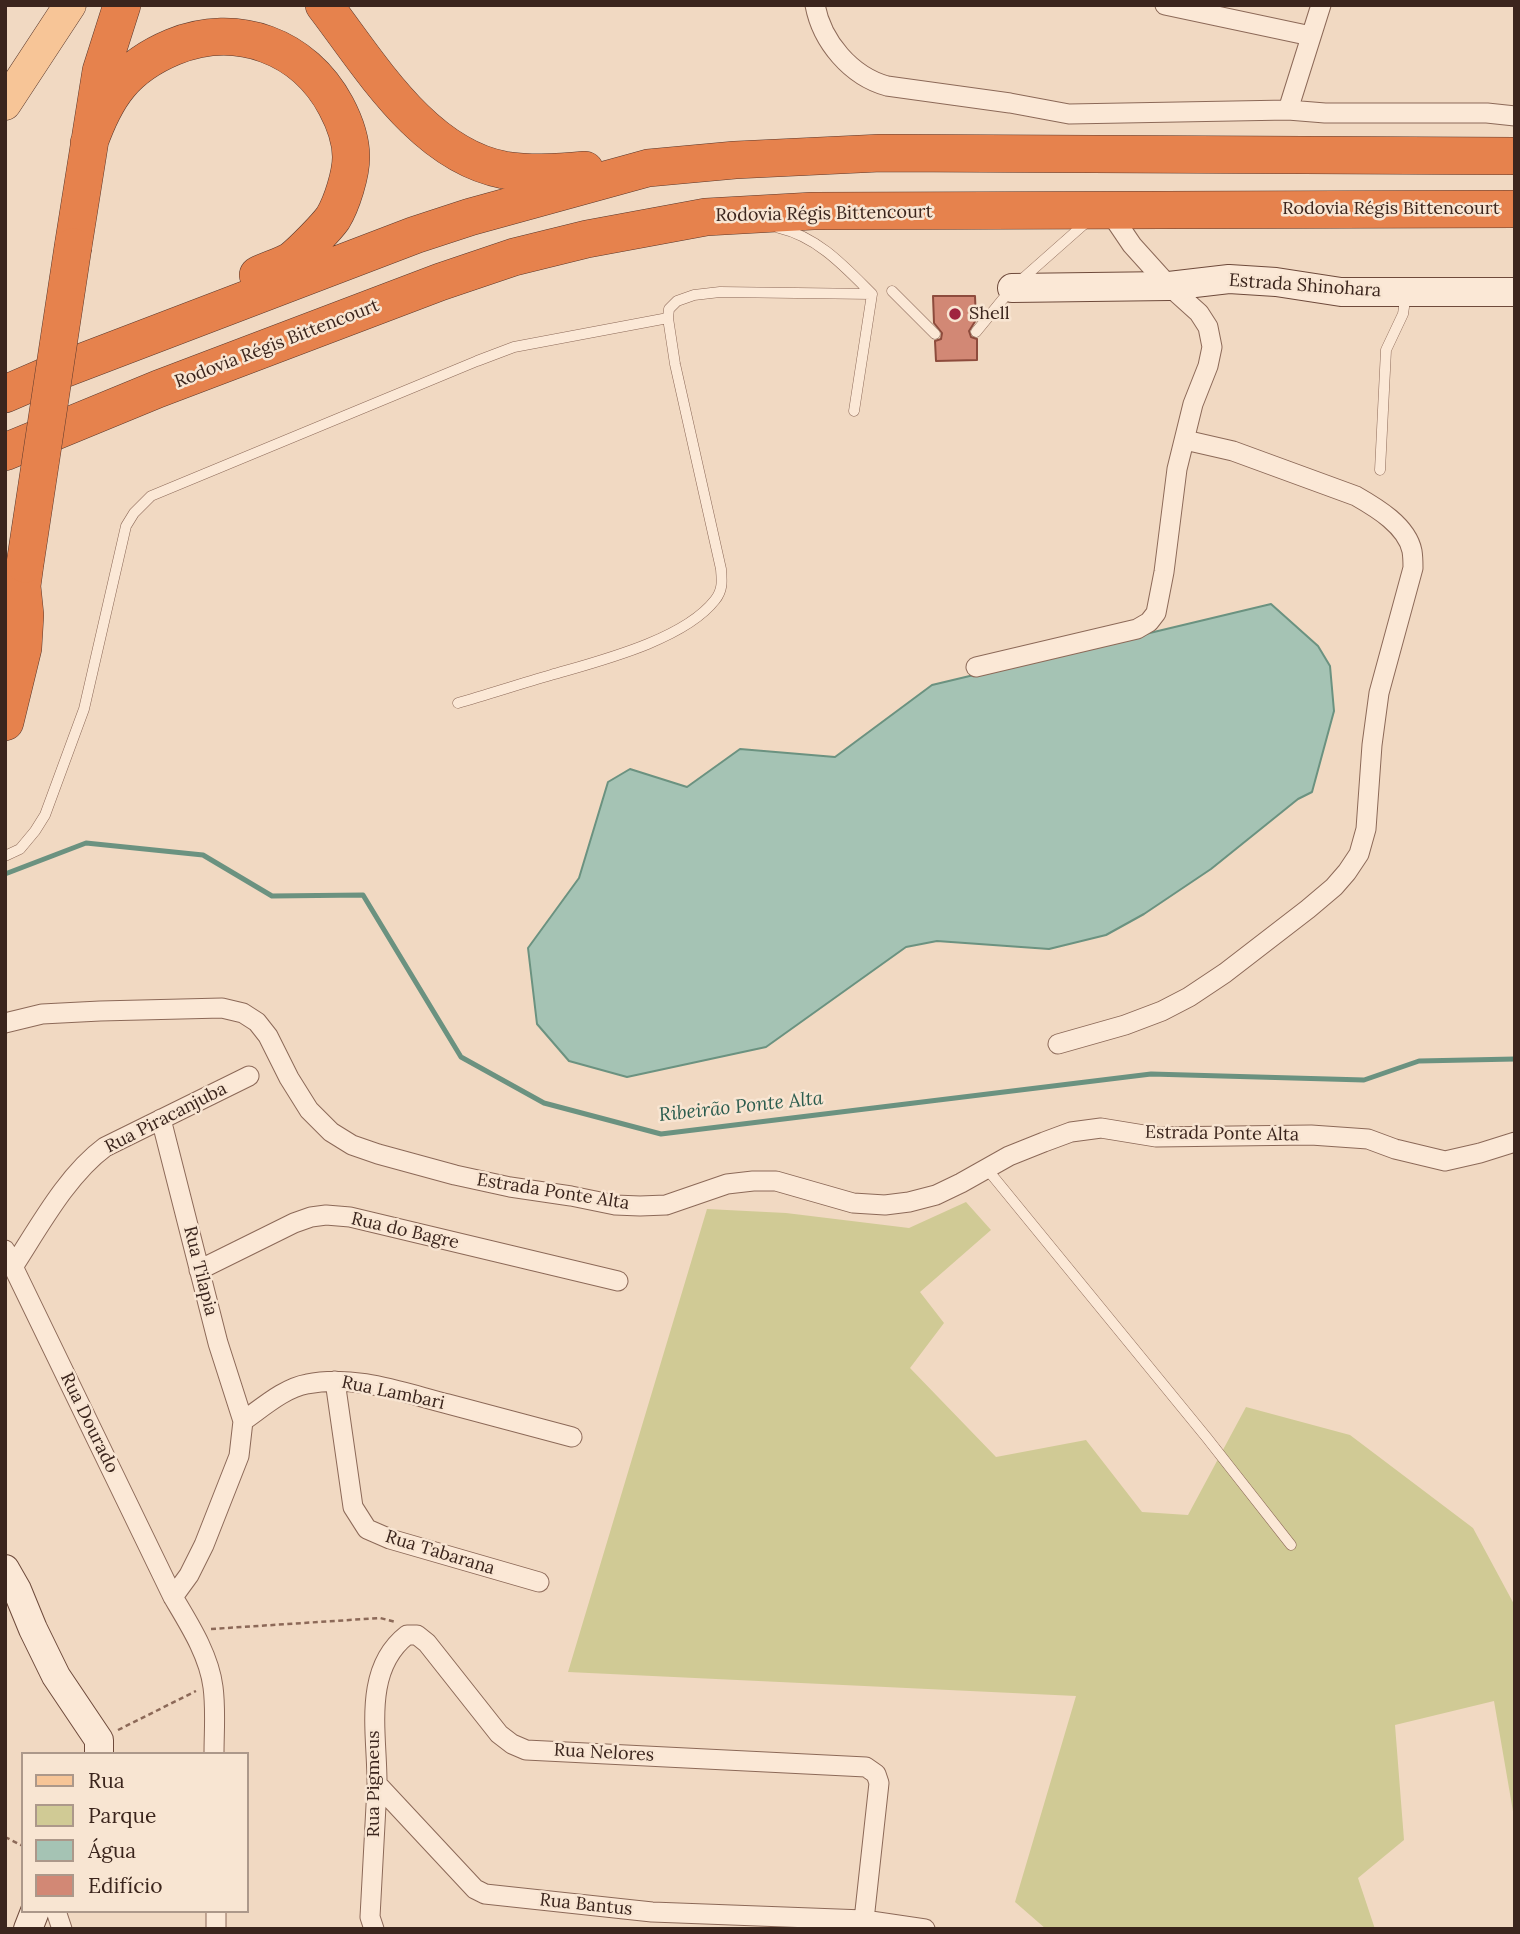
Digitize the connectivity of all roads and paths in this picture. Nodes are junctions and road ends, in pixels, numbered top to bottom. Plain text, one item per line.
1 (70, 5) edge
2 (122, 5) edge
3 (324, 5) edge
4 (815, 5) edge
5 (1165, 5) edge
6 (1321, 5) edge
7 (1311, 36) junction
8 (5, 104) edge
9 (1288, 110) junction
10 (1513, 110) edge
11 (89, 143) junction
12 (1515, 156) edge
13 (649, 168) junction
14 (1515, 209) edge
15 (1104, 211) junction
16 (706, 217) junction
17 (1169, 286) junction
18 (1012, 288) junction
19 (892, 291) dead end
20 (1406, 292) junction
21 (1515, 292) edge
22 (872, 294) junction
23 (668, 318) junction
24 (976, 332) dead end
25 (935, 334) dead end
26 (56, 372) junction
27 (5, 394) edge
28 (108, 411) junction
29 (854, 411) dead end
30 (1185, 440) junction
31 (5, 452) edge
32 (1380, 470) dead end
33 (5, 474) edge
34 (24, 575) junction
35 (5, 656) edge
36 (976, 667) dead end
37 (458, 704) dead end
38 (5, 722) edge
39 (5, 856) edge
40 (5, 1023) edge
41 (1058, 1044) dead end
42 (249, 1076) dead end
43 (161, 1119) junction
44 (1515, 1142) edge
45 (987, 1169) junction
46 (9, 1259) edge
47 (200, 1270) junction
48 (618, 1281) dead end
49 (335, 1381) junction
50 (243, 1421) junction
51 (572, 1437) dead end
52 (1291, 1545) dead end
53 (5, 1569) edge
54 (539, 1582) dead end
55 (173, 1597) junction
56 (192, 1630) junction
57 (401, 1639) junction
58 (213, 1687) junction
59 (99, 1747) edge
60 (214, 1752) edge
61 (377, 1784) junction
62 (5, 1837) edge
63 (21, 1845) edge
64 (864, 1920) junction
65 (374, 1929) edge
66 (925, 1929) edge

1 - 8 main road
2 - 11 highway
3 - 13 highway
4 - 9 street
5 - 7 street
6 - 7 street
7 - 9 street
9 - 10 street
11 - 26 highway
11 - 34 highway, bridge
12 - 13 highway
13 - 26 highway
14 - 15 highway, Rodovia Régis Bittencourt
15 - 16 highway, Rodovia Régis Bittencourt
15 - 17 street
15 - 18 lane
16 - 22 lane
16 - 28 highway, Rodovia Régis Bittencourt
17 - 18 street, Estrada Shinohara
17 - 20 street, Estrada Shinohara
17 - 30 street
18 - 24 lane
19 - 25 lane
20 - 21 street, Estrada Shinohara
20 - 32 lane
22 - 23 lane
22 - 29 lane
23 - 37 lane
23 - 39 lane
26 - 27 highway
28 - 31 highway, Rodovia Régis Bittencourt
28 - 33 highway
30 - 36 street
30 - 41 street
34 - 35 highway
34 - 38 highway
40 - 45 street, Estrada Ponte Alta
42 - 43 street, Rua Piracanjuba
43 - 46 street, Rua Piracanjuba
43 - 47 street, Rua Tilapia
44 - 45 street, Estrada Ponte Alta
45 - 52 lane
46 - 55 street, Rua Dourado
47 - 48 street, Rua do Bagre
47 - 50 street, Rua Tilapia
49 - 50 street, Rua Lambari
49 - 51 street, Rua Lambari
49 - 54 street, Rua Tabarana
50 - 55 street
53 - 59 street
55 - 56 street, Rua Dourado
56 - 57 path
56 - 58 street, Rua Dourado
57 - 61 street, Rua Pigmeus
57 - 64 street, Rua Nelores
58 - 59 path
58 - 60 street, Rua Dourado
61 - 64 street, Rua Bantus
61 - 65 street, Rua Pigmeus
62 - 63 path
64 - 66 street, Rua Bantus

